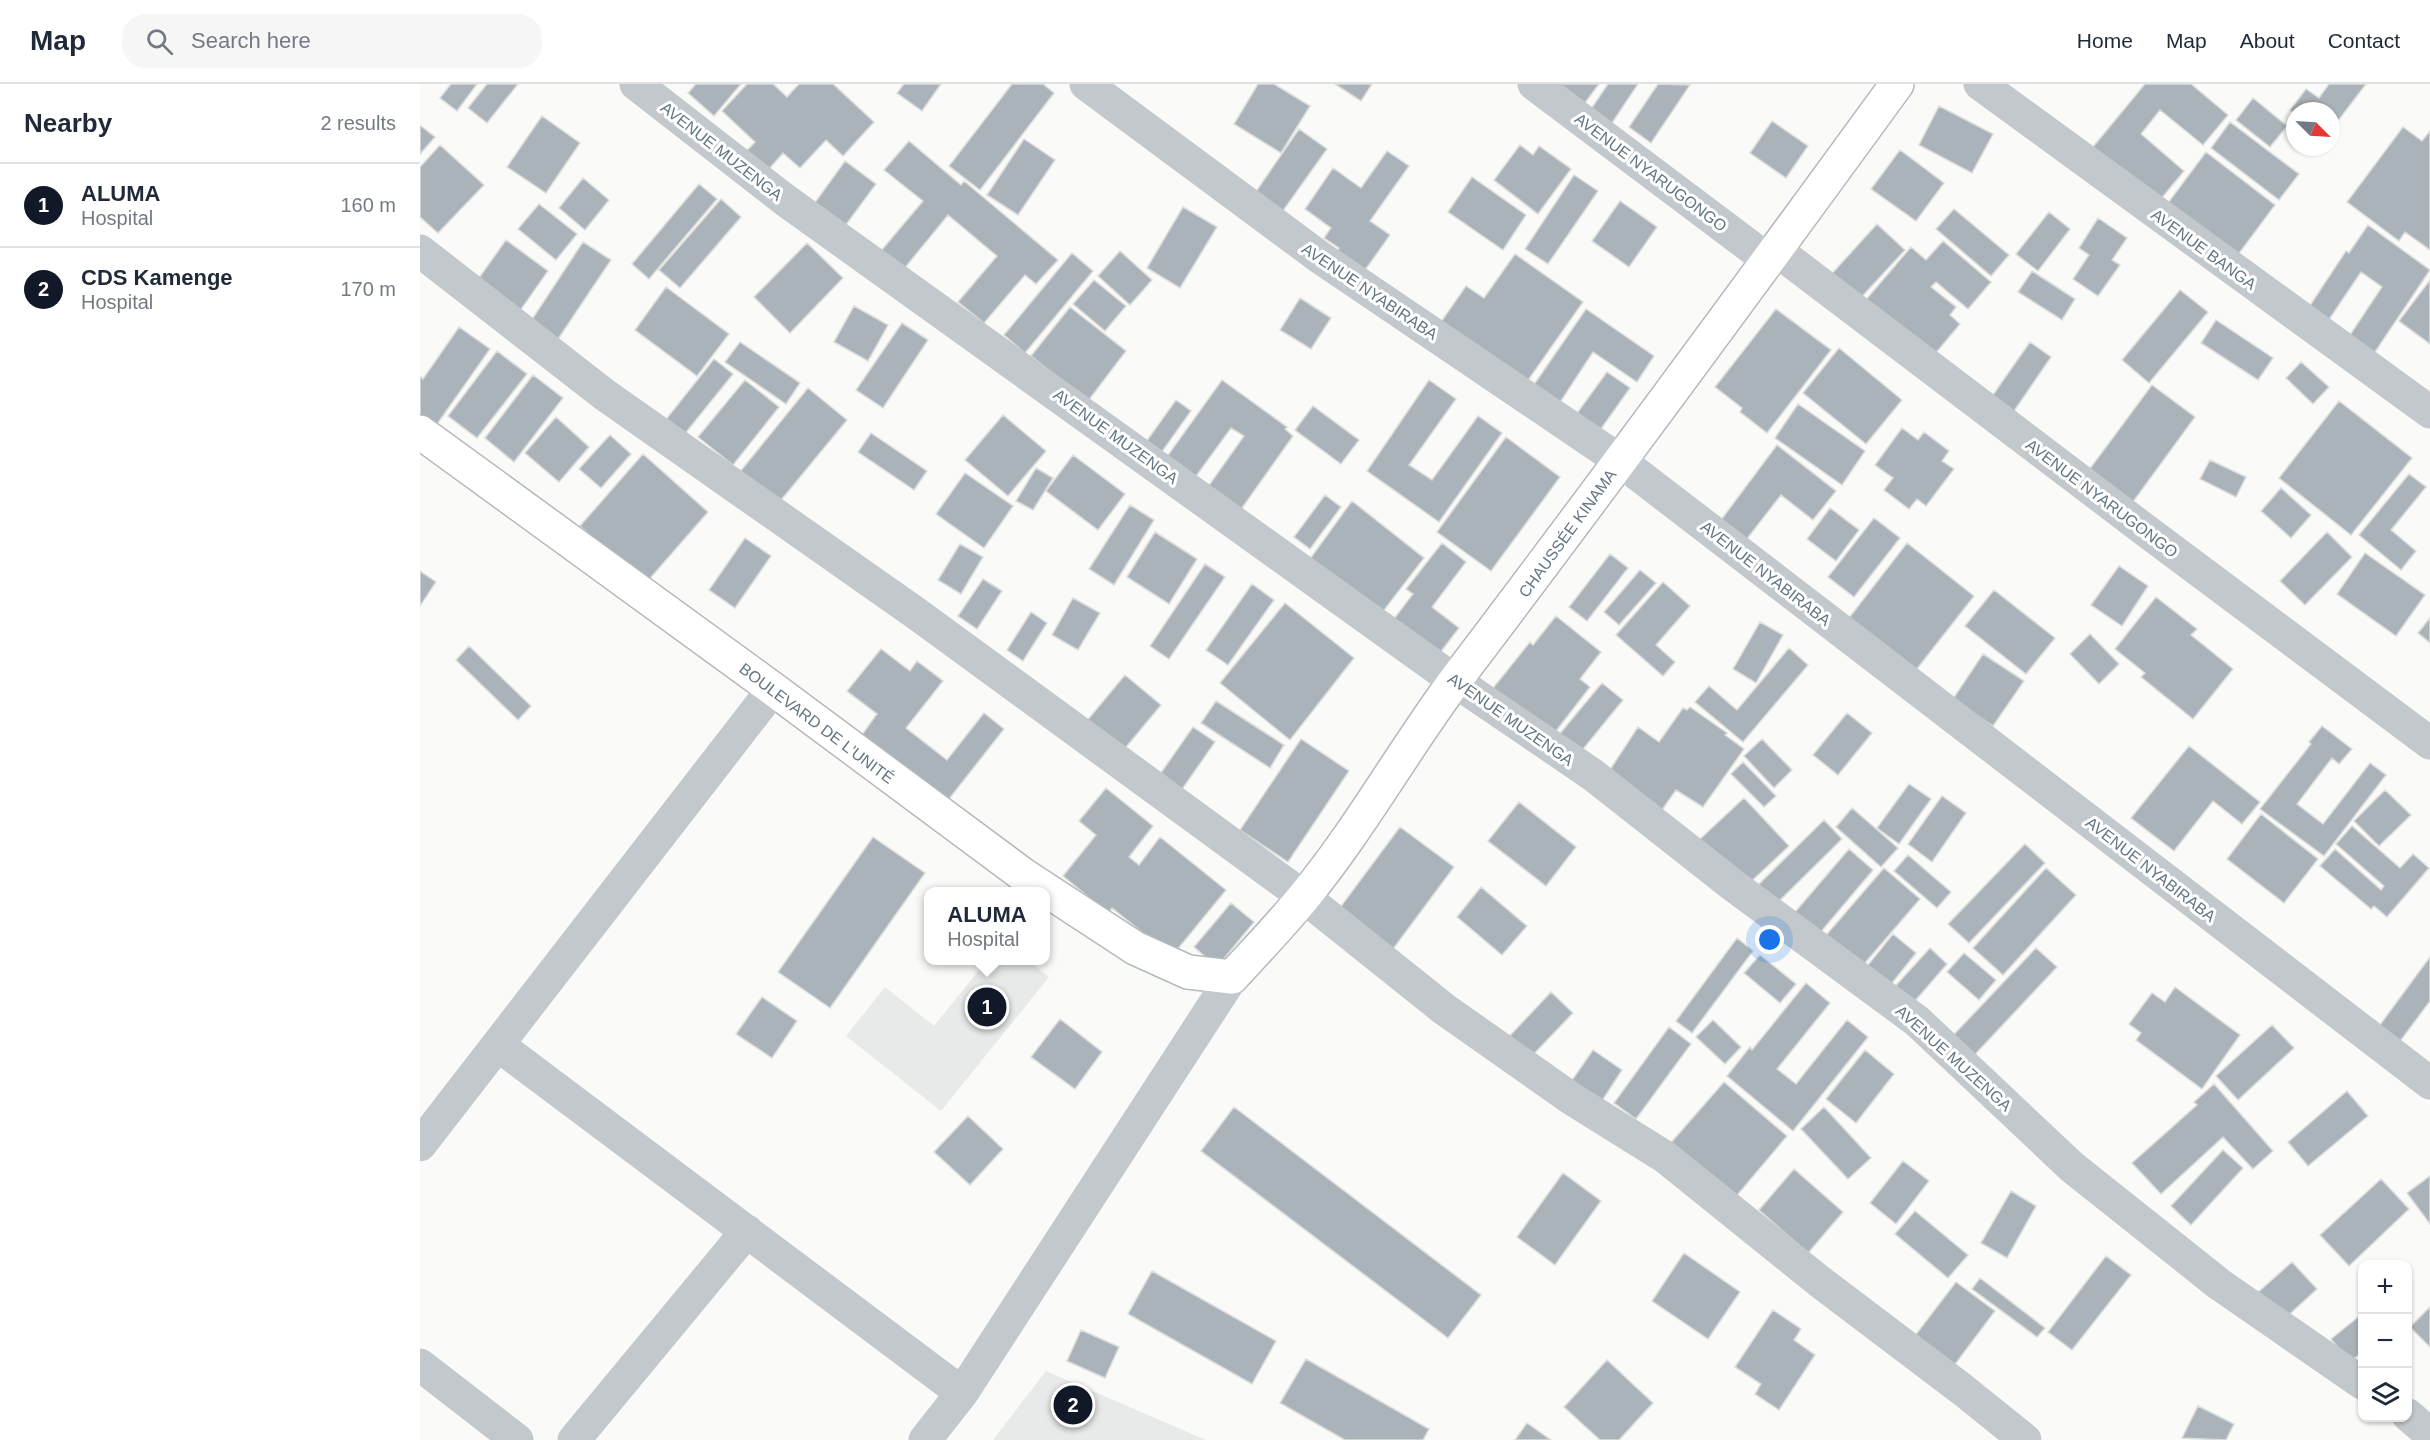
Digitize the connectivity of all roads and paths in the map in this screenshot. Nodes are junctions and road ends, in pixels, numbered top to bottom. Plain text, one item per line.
1 (636, 84) edge
2 (1086, 84) edge
3 (1534, 84) edge
4 (1896, 84) edge
5 (1980, 84) edge
6 (420, 251) edge
7 (1772, 255) junction
8 (2430, 412) edge
9 (420, 432) edge
10 (1619, 460) junction
11 (1455, 681) junction
12 (772, 689) junction
13 (2430, 743) edge
14 (1042, 887) edge
15 (1050, 892) edge
16 (1304, 897) junction
17 (1232, 977) junction
18 (498, 1045) junction
19 (2430, 1083) edge
20 (420, 1145) edge
21 (747, 1231) junction
22 (420, 1365) edge
23 (2358, 1380) edge
24 (962, 1393) junction
25 (2412, 1418) edge
26 (2430, 1434) edge
27 (517, 1440) edge
28 (574, 1440) edge
29 (925, 1440) edge
30 (2025, 1440) edge

1 - 11 street, AVENUE MUZENGA
2 - 10 street, AVENUE NYABIRABA
3 - 7 street, AVENUE NYARUGONGO
4 - 7 street, CHAUSSÉE KINAMA
5 - 8 street, AVENUE BANGA
6 - 16 street
7 - 10 street, CHAUSSÉE KINAMA
7 - 13 street, AVENUE NYARUGONGO
9 - 12 street, BOULEVARD DE L'UNITÉ
10 - 11 street, CHAUSSÉE KINAMA
10 - 19 street, AVENUE NYABIRABA
11 - 16 street, CHAUSSÉE KINAMA
11 - 23 street, AVENUE MUZENGA
12 - 14 street, BOULEVARD DE L'UNITÉ
12 - 18 street
15 - 17 street, BOULEVARD DE L'UNITÉ
16 - 17 street, CHAUSSÉE KINAMA
16 - 30 street
17 - 24 street
18 - 20 street
18 - 21 street
21 - 24 street
21 - 28 street
22 - 27 street
24 - 29 street
25 - 26 street

